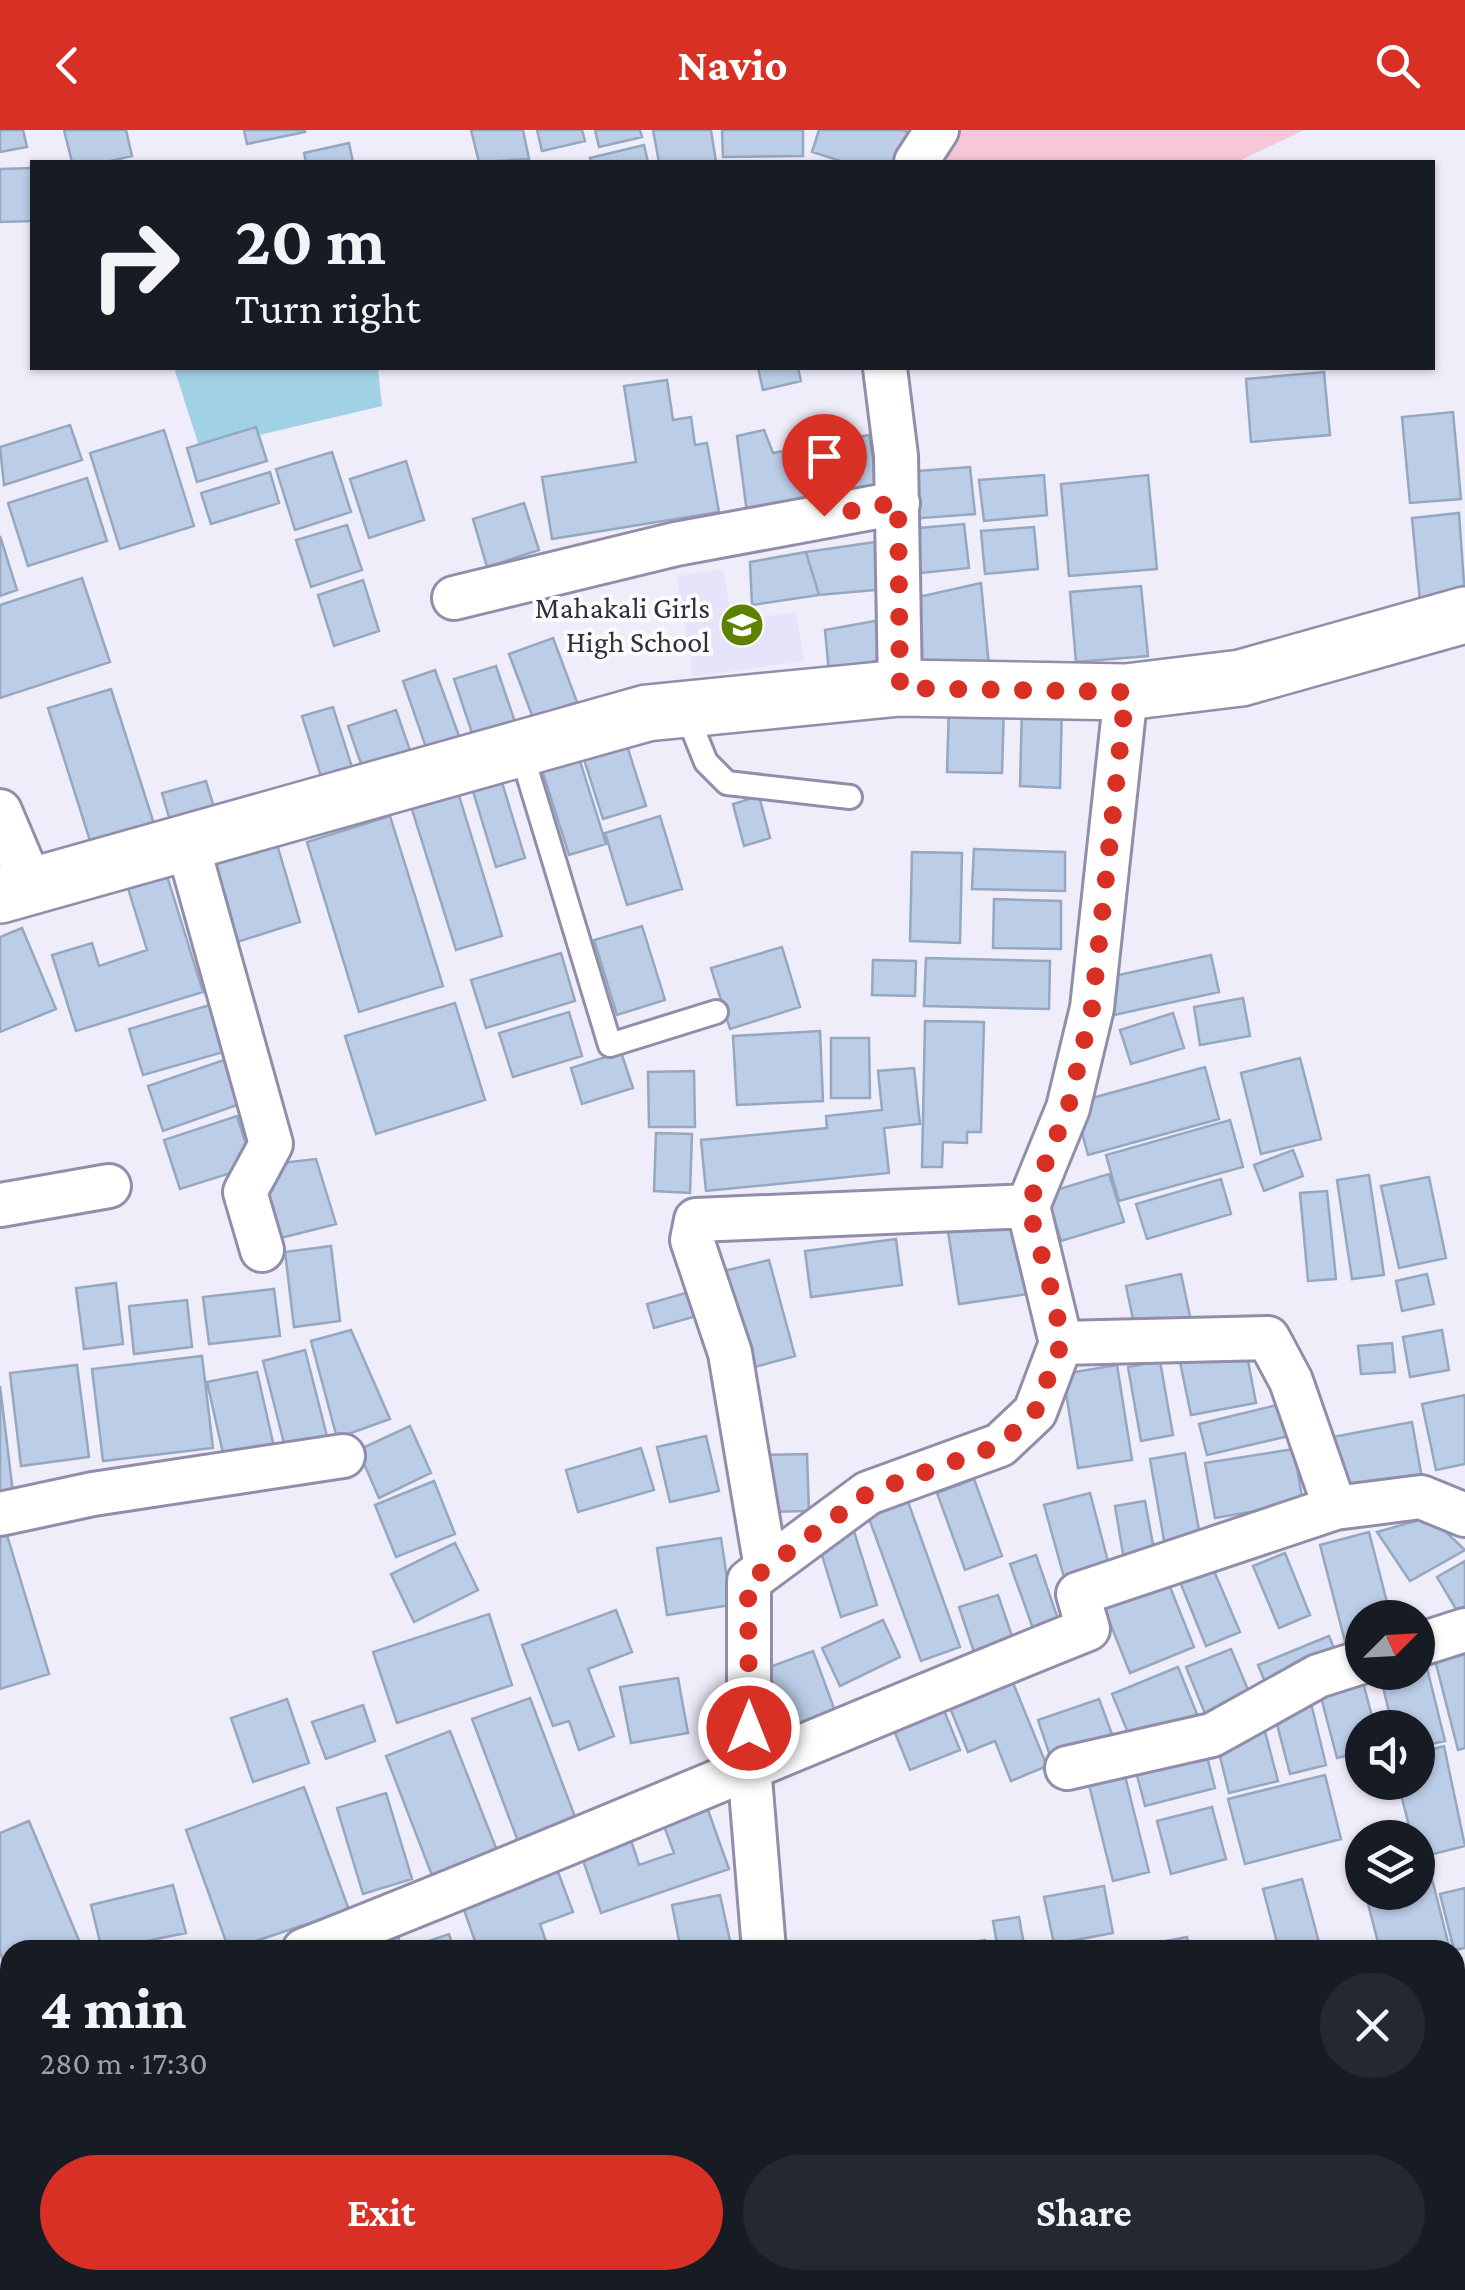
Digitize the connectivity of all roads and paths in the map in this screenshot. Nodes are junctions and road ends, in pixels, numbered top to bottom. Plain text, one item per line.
1 (937, 130) edge
2 (917, 160) edge
3 (885, 370) edge
4 (898, 502) junction
5 (454, 598) dead end
6 (1465, 614) edge
7 (900, 688) junction
8 (1126, 692) junction
9 (685, 710) junction
10 (520, 748) junction
11 (850, 797) dead end
12 (0, 811) edge
13 (187, 843) junction
14 (16, 892) edge
15 (716, 1012) dead end
16 (109, 1186) dead end
17 (0, 1205) edge
18 (1028, 1206) junction
19 (262, 1250) dead end
20 (1061, 1344) junction
21 (344, 1456) dead end
22 (1335, 1508) junction
23 (0, 1514) edge
24 (1465, 1515) edge
25 (766, 1568) junction
26 (1465, 1630) edge
27 (1435, 1640) edge
28 (1345, 1667) edge
29 (749, 1765) junction
30 (1066, 1768) dead end
31 (330, 1940) edge
32 (763, 1940) edge

1 - 2 street
3 - 4 street
4 - 5 street
4 - 7 street
6 - 8 street
7 - 8 street
7 - 9 street
8 - 18 street
9 - 10 street
9 - 11 lane
10 - 13 street
10 - 15 lane
12 - 14 street
13 - 14 street
13 - 19 street
16 - 17 street
18 - 20 street
18 - 25 street
20 - 22 street
20 - 25 street
21 - 23 street
22 - 24 street
22 - 29 street
25 - 29 street
26 - 27 street
28 - 30 street
29 - 31 street
29 - 32 street

